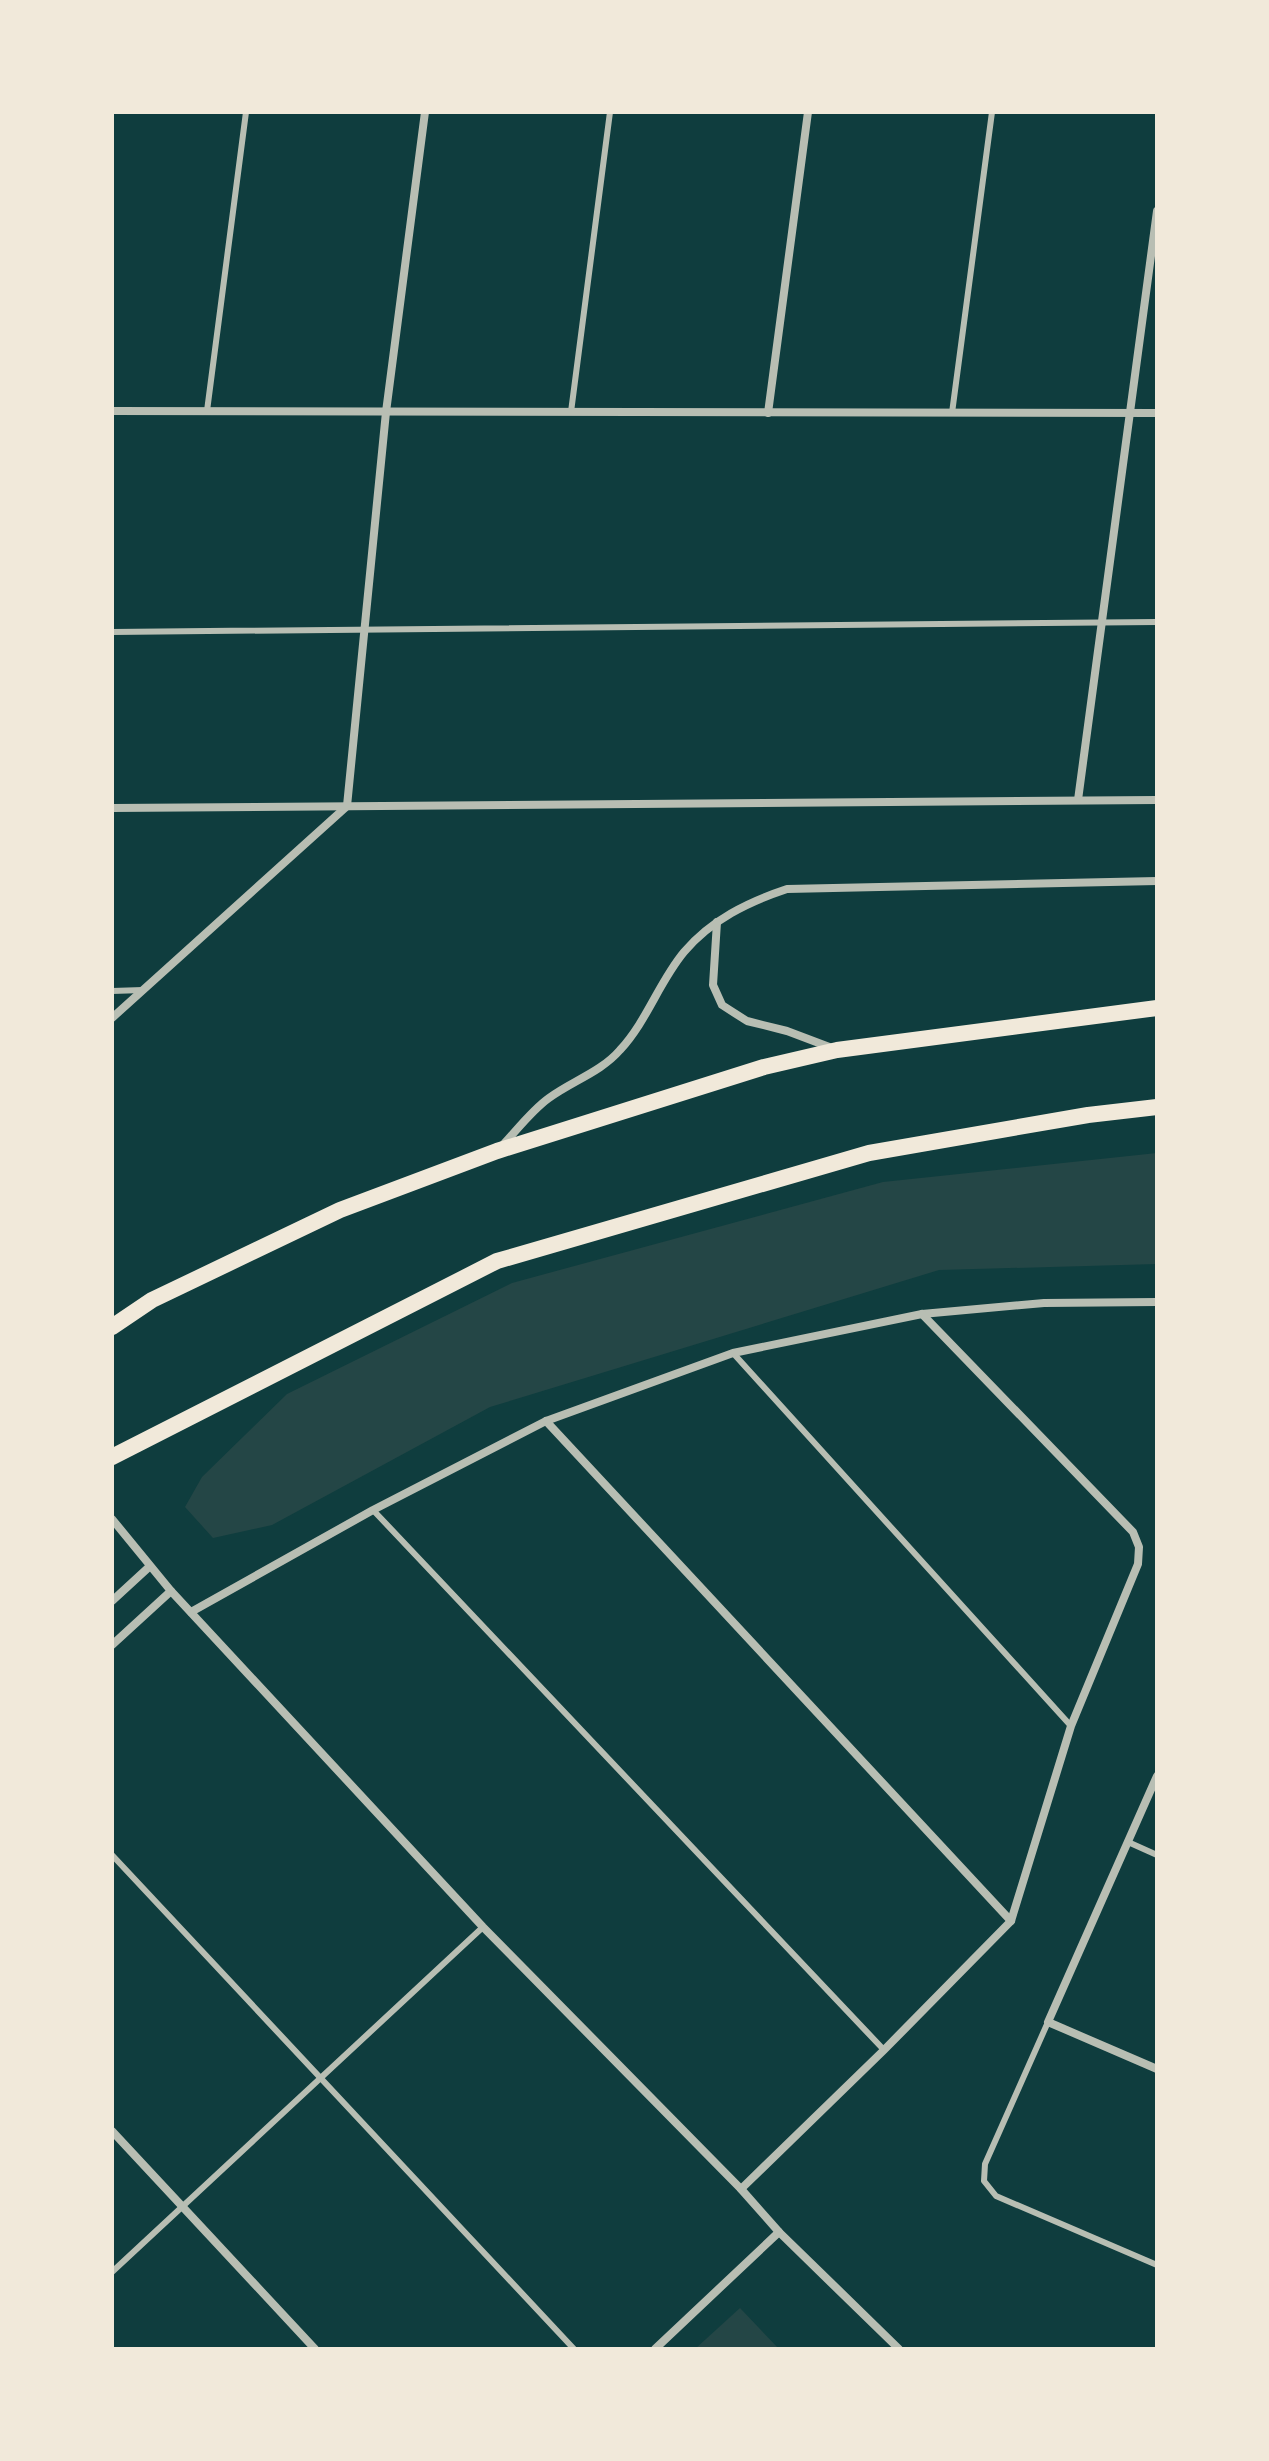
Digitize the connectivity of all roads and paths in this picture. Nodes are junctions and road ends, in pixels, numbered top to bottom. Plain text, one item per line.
1 (246, 112) edge
2 (425, 112) edge
3 (610, 112) edge
4 (808, 112) edge
5 (992, 112) edge
6 (1157, 211) edge
7 (112, 411) edge
8 (207, 411) junction
9 (386, 412) junction
10 (571, 412) junction
11 (768, 413) junction
12 (952, 413) junction
13 (1130, 413) junction
14 (1157, 413) edge
15 (1157, 622) edge
16 (1102, 623) junction
17 (363, 630) junction
18 (112, 632) edge
19 (1078, 800) junction
20 (1157, 800) edge
21 (347, 806) junction
22 (112, 808) edge
23 (1157, 881) edge
24 (717, 922) junction
25 (143, 990) junction
26 (112, 991) edge
27 (1157, 1008) edge
28 (112, 1018) edge
29 (837, 1050) junction
30 (1157, 1107) edge
31 (497, 1151) junction
32 (1157, 1302) edge
33 (922, 1314) junction
34 (112, 1327) edge
35 (733, 1353) junction
36 (546, 1421) junction
37 (112, 1457) edge
38 (373, 1510) junction
39 (112, 1519) edge
40 (149, 1567) junction
41 (171, 1591) junction
42 (112, 1601) edge
43 (191, 1612) junction
44 (112, 1645) edge
45 (1071, 1726) junction
46 (1157, 1776) edge
47 (1128, 1842) junction
48 (112, 1855) edge
49 (1157, 1855) edge
50 (1011, 1921) junction
51 (483, 1927) junction
52 (1048, 2022) junction
53 (884, 2050) junction
54 (1157, 2069) edge
55 (320, 2078) junction
56 (112, 2131) edge
57 (741, 2189) junction
58 (182, 2206) junction
59 (779, 2232) junction
60 (1157, 2265) edge
61 (112, 2272) edge
62 (315, 2349) edge
63 (574, 2349) edge
64 (655, 2349) edge
65 (899, 2349) edge

1 - 8 lane
2 - 9 street
3 - 10 lane
4 - 11 street
5 - 12 lane
6 - 13 street
7 - 8 street
8 - 9 street
9 - 10 street
9 - 17 street
10 - 11 street
11 - 12 street
12 - 13 street
13 - 14 street
13 - 16 street
15 - 16 lane
16 - 17 lane
16 - 19 street
17 - 18 lane
17 - 21 street
19 - 20 street
19 - 21 street
21 - 22 street
21 - 25 street
23 - 24 street
24 - 29 street
24 - 31 street
25 - 26 lane
25 - 28 street
27 - 29 main road
29 - 31 main road
30 - 37 main road
31 - 34 main road
32 - 33 street
33 - 35 street
33 - 45 street
35 - 36 street
35 - 45 lane
36 - 38 street
36 - 50 street
38 - 43 street
38 - 53 lane
39 - 40 street
40 - 41 street
40 - 42 street
41 - 43 street
41 - 44 street
43 - 51 street
45 - 50 street
46 - 47 street
47 - 49 lane
47 - 52 street
48 - 55 lane
50 - 53 street
51 - 55 lane
51 - 57 street
52 - 54 street
52 - 60 lane
53 - 57 street
55 - 58 lane
55 - 63 lane
56 - 58 street
57 - 59 street
58 - 61 lane
58 - 62 street
59 - 64 street
59 - 65 street

